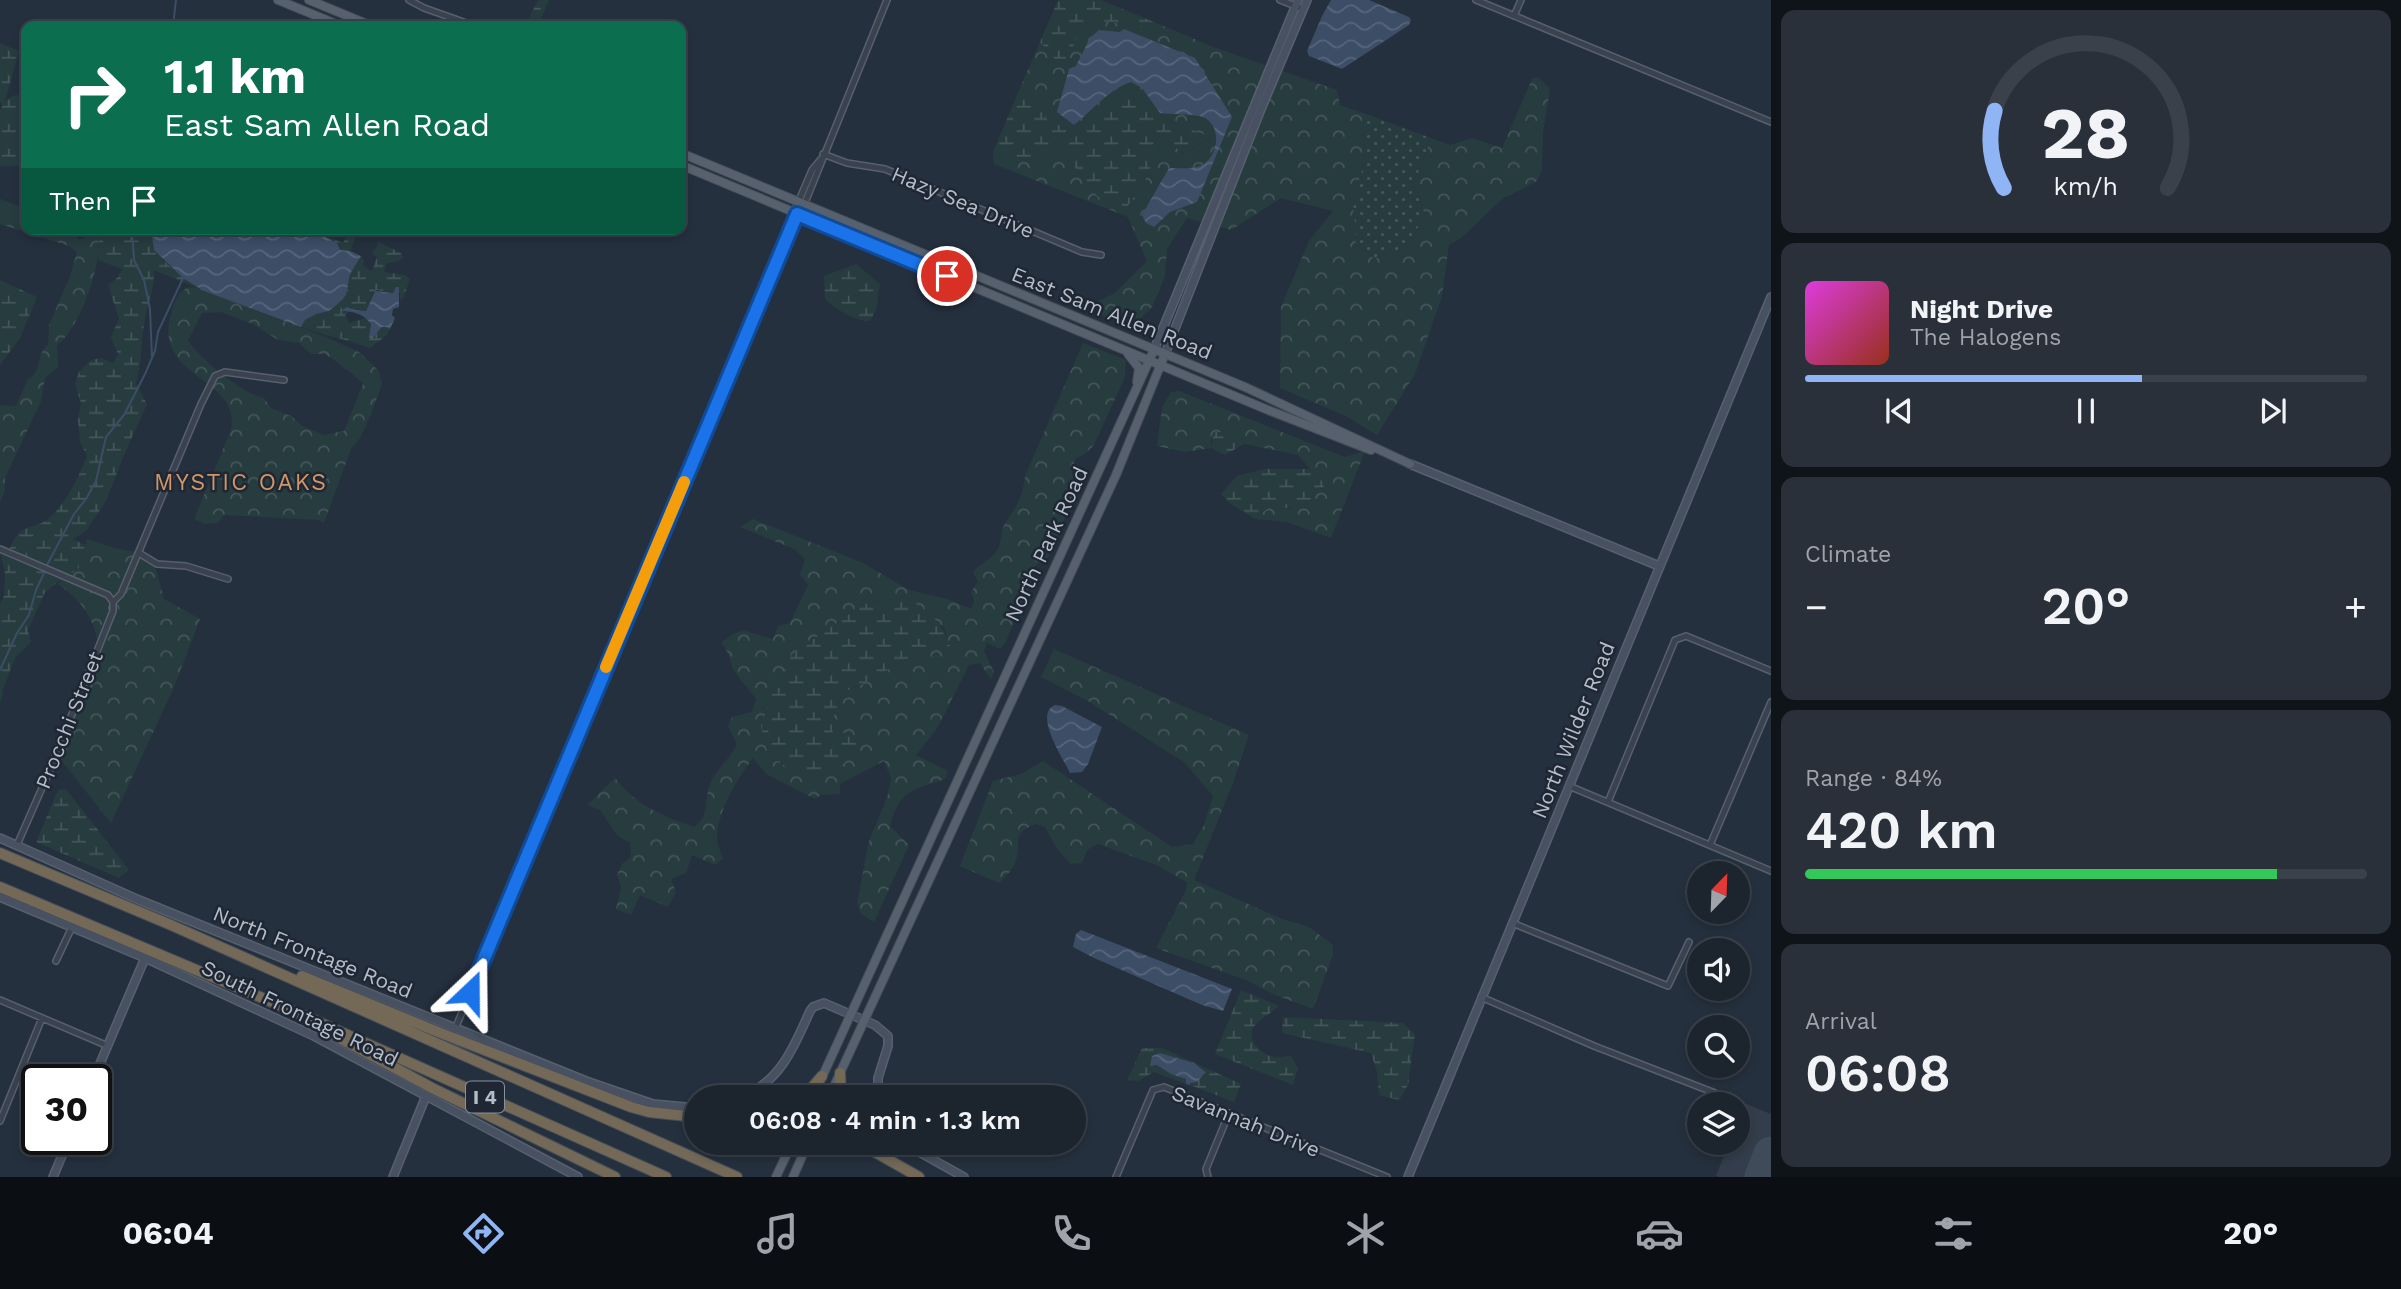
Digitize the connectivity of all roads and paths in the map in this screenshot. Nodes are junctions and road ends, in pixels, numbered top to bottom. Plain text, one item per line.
1 (278, 0) edge
2 (309, 0) edge
3 (409, 0) edge
4 (887, 0) edge
5 (1280, 0) edge
6 (1307, 0) edge
7 (1476, 0) edge
8 (1521, 0) edge
9 (1298, 5) edge
10 (1514, 16) junction
11 (329, 21) edge
12 (360, 21) edge
13 (462, 21) edge
14 (1771, 122) edge
15 (686, 155) edge
16 (822, 156) junction
17 (686, 167) edge
18 (801, 203) junction
19 (797, 214) junction
20 (1101, 255) dead end
21 (1771, 298) edge
22 (1123, 350) junction
23 (1154, 350) junction
24 (1165, 354) junction
25 (1150, 361) junction
26 (1161, 365) junction
27 (284, 380) dead end
28 (1136, 392) junction
29 (1410, 464) junction
30 (0, 549) edge
31 (139, 552) junction
32 (1659, 566) junction
33 (228, 579) dead end
34 (113, 602) junction
35 (1771, 671) edge
36 (1771, 702) edge
37 (1569, 786) junction
38 (1608, 802) junction
39 (0, 838) edge
40 (17, 845) junction
41 (1710, 845) junction
42 (0, 853) edge
43 (1771, 871) edge
44 (0, 887) edge
45 (0, 897) edge
46 (1512, 923) junction
47 (171, 925) junction
48 (72, 927) junction
49 (1687, 946) edge
50 (145, 958) junction
51 (57, 961) dead end
52 (1481, 997) junction
53 (0, 1000) edge
54 (850, 1014) junction
55 (304, 1016) junction
56 (42, 1018) junction
57 (864, 1020) junction
58 (455, 1029) junction
59 (108, 1046) junction
60 (100, 1064) edge
61 (840, 1073) junction
62 (822, 1076) junction
63 (763, 1085) edge
64 (814, 1085) edge
65 (818, 1085) edge
66 (834, 1085) edge
67 (840, 1085) edge
68 (878, 1085) edge
69 (1712, 1092) edge
70 (426, 1096) junction
71 (684, 1108) edge
72 (1229, 1113) junction
73 (684, 1116) edge
74 (0, 1121) edge
75 (62, 1155) edge
76 (786, 1155) edge
77 (801, 1155) edge
78 (880, 1155) edge
79 (887, 1155) edge
80 (925, 1155) edge
81 (53, 1177) edge
82 (393, 1177) edge
83 (578, 1177) edge
84 (615, 1177) edge
85 (666, 1177) edge
86 (737, 1177) edge
87 (776, 1177) edge
88 (793, 1177) edge
89 (919, 1177) edge
90 (924, 1177) edge
91 (964, 1177) edge
92 (1116, 1177) edge
93 (1208, 1177) edge
94 (1387, 1177) edge
95 (1408, 1177) edge

1 - 11 main road
2 - 12 main road
3 - 13 street
4 - 16 street
5 - 9 street
6 - 9 street, North Park Road
7 - 10 street
8 - 10 street
9 - 23 street, North Park Road
9 - 24 street, North Park Road
10 - 14 street
15 - 18 main road, East Sam Allen Road
16 - 18 street
16 - 20 street, Hazy Sea Drive
17 - 19 main road, East Sam Allen Road
18 - 19 street
18 - 23 main road, East Sam Allen Road
19 - 22 main road, East Sam Allen Road
19 - 58 street
21 - 32 street, North Wilder Road
22 - 25 main road, East Sam Allen Road
22 - 28 main road
23 - 24 main road, East Sam Allen Road
23 - 25 main road, North Park Road
24 - 26 main road, North Park Road
24 - 29 main road, East Sam Allen Road
25 - 26 main road, East Sam Allen Road
25 - 28 main road, North Park Road
26 - 29 main road, East Sam Allen Road
26 - 57 main road, North Park Road
27 - 31 street, Procchi Street
28 - 54 main road, North Park Road
29 - 32 street, East Sam Allen Road
30 - 34 street
31 - 33 street
31 - 34 street, Procchi Street
32 - 37 street, North Wilder Road
34 - 40 street, Procchi Street
35 - 38 street
36 - 41 street
37 - 38 street
37 - 46 street, North Wilder Road
38 - 41 street
39 - 40 street, North Frontage Road
40 - 58 street, North Frontage Road
41 - 43 street
42 - 47 highway, I 4
44 - 55 highway, I 4
45 - 48 street, South Frontage Road
46 - 49 street
46 - 52 street, North Wilder Road
47 - 73 highway
47 - 86 highway, I 4
48 - 50 street, South Frontage Road
48 - 51 street
50 - 59 street
50 - 70 street, South Frontage Road
52 - 69 street
52 - 95 street, North Wilder Road
53 - 56 street
54 - 57 street
54 - 62 main road, North Park Road
54 - 63 street
55 - 84 highway
55 - 85 highway, I 4
56 - 59 street
56 - 74 street
57 - 61 main road, North Park Road
57 - 68 street
58 - 71 street, North Frontage Road
59 - 60 street
61 - 66 main road, North Park Road
61 - 67 highway
62 - 64 highway
62 - 65 main road, North Park Road
70 - 82 street
70 - 83 street, South Frontage Road
72 - 92 street, Savannah Drive
72 - 93 street
72 - 94 street, Savannah Drive
75 - 81 street
76 - 87 main road
77 - 88 main road
78 - 89 highway
79 - 90 highway
80 - 91 street

